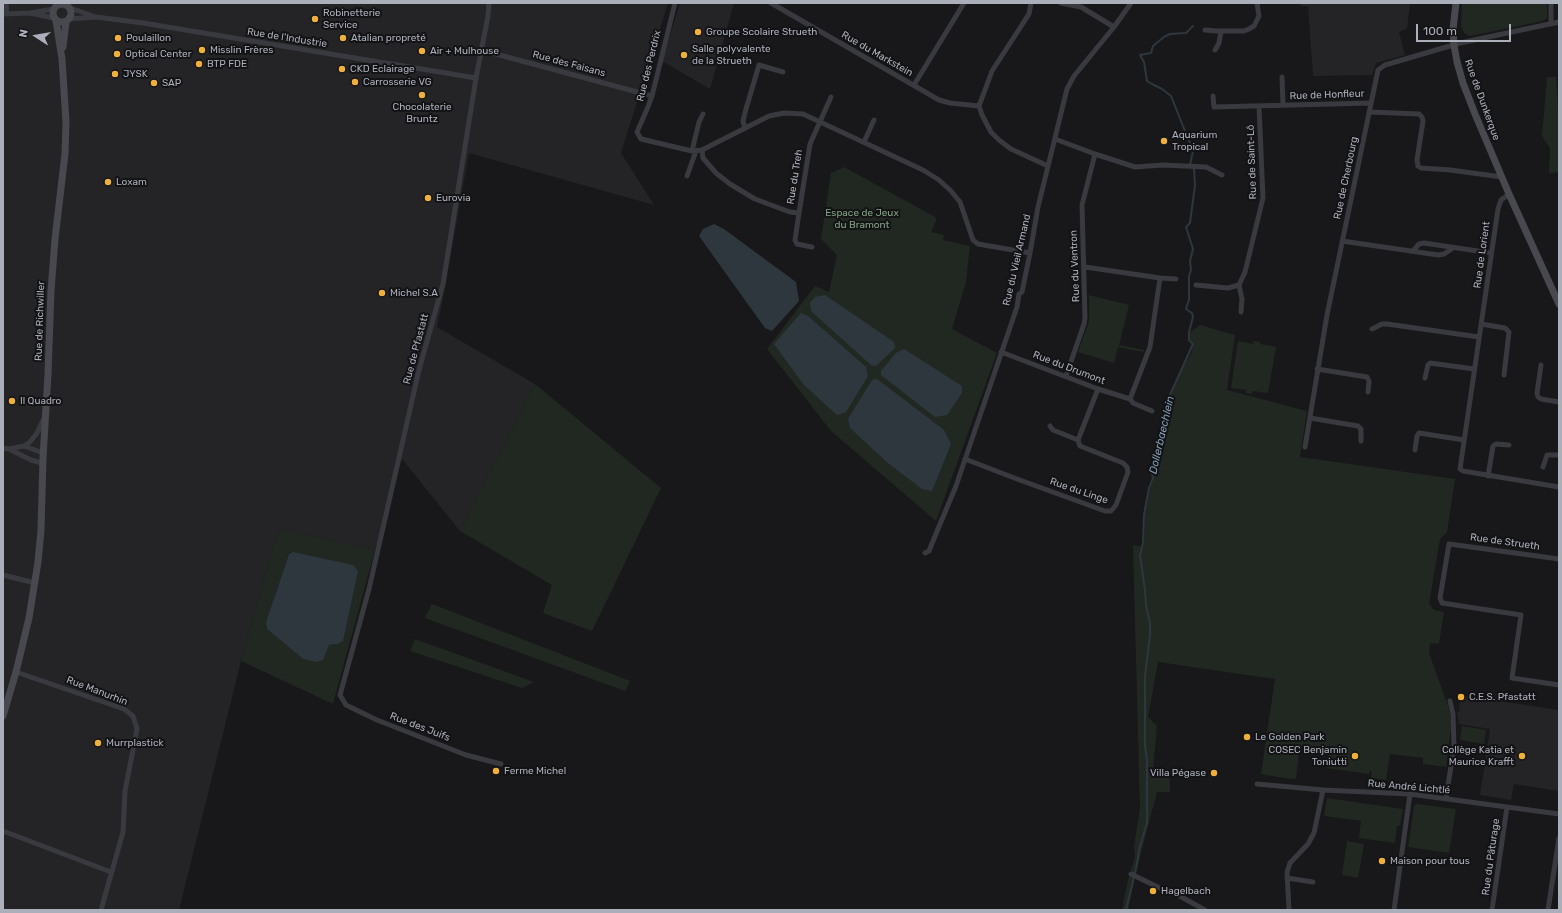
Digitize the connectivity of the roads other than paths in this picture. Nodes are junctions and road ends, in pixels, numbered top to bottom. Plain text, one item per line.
1 (6, 3) edge
2 (489, 3) edge
3 (675, 3) edge
4 (771, 3) edge
5 (964, 3) edge
6 (1031, 3) edge
7 (1061, 3) edge
8 (1131, 3) edge
9 (1257, 3) edge
10 (1456, 3) edge
11 (1551, 3) edge
12 (67, 5) edge
13 (56, 6) edge
14 (30, 13) junction
15 (5, 14) edge
16 (96, 17) junction
17 (55, 19) junction
18 (68, 20) junction
19 (1559, 22) edge
20 (1551, 24) junction
21 (1114, 27) junction
22 (1205, 30) dead end
23 (1221, 31) junction
24 (1454, 45) junction
25 (482, 50) junction
26 (1215, 50) dead end
27 (62, 59) junction
28 (783, 72) dead end
29 (1282, 77) dead end
30 (476, 78) junction
31 (914, 85) junction
32 (652, 96) junction
33 (1213, 96) dead end
34 (832, 97) dead end
35 (1371, 103) junction
36 (1283, 105) junction
37 (979, 106) junction
38 (1259, 106) junction
39 (1369, 112) junction
40 (703, 114) dead end
41 (874, 120) dead end
42 (820, 121) junction
43 (745, 128) junction
44 (1055, 139) junction
45 (864, 142) junction
46 (696, 151) junction
47 (1095, 154) junction
48 (1048, 166) junction
49 (1222, 175) dead end
50 (687, 176) dead end
51 (1502, 177) junction
52 (1509, 194) junction
53 (799, 213) junction
54 (1342, 241) junction
55 (812, 247) dead end
56 (1453, 248) junction
57 (1413, 251) junction
58 (1030, 253) junction
59 (1491, 253) junction
60 (1085, 267) junction
61 (1160, 278) junction
62 (1176, 280) dead end
63 (1196, 285) dead end
64 (1239, 285) junction
65 (1559, 304) edge
66 (1241, 312) dead end
67 (1481, 324) junction
68 (1372, 329) dead end
69 (1479, 337) junction
70 (1001, 352) junction
71 (1541, 365) dead end
72 (1474, 369) junction
73 (1317, 370) junction
74 (1504, 375) dead end
75 (1066, 376) junction
76 (1425, 378) dead end
77 (1098, 389) junction
78 (1368, 392) dead end
79 (1130, 399) junction
80 (1559, 402) edge
81 (1152, 411) dead end
82 (45, 415) junction
83 (1310, 418) junction
84 (1050, 426) dead end
85 (1078, 440) junction
86 (1464, 440) junction
87 (1360, 441) dead end
88 (1509, 445) dead end
89 (24, 446) junction
90 (1305, 447) dead end
91 (3, 448) edge
92 (9, 449) junction
93 (1415, 450) dead end
94 (43, 453) junction
95 (1559, 455) edge
96 (965, 459) junction
97 (42, 463) junction
98 (1543, 467) dead end
99 (1488, 476) junction
100 (1559, 487) edge
101 (925, 553) dead end
102 (1559, 559) edge
103 (3, 575) edge
104 (35, 583) junction
105 (16, 672) junction
106 (1559, 685) edge
107 (340, 695) joint
108 (1450, 701) dead end
109 (3, 716) edge
110 (501, 764) dead end
111 (1257, 784) dead end
112 (1323, 790) junction
113 (1410, 794) junction
114 (1446, 798) junction
115 (1507, 807) junction
116 (1559, 814) edge
117 (3, 831) edge
118 (1559, 838) edge
119 (111, 872) junction
120 (1131, 874) dead end
121 (1287, 878) junction
122 (1313, 882) dead end
123 (101, 910) edge
124 (1204, 910) edge
125 (1289, 910) edge
126 (1394, 910) edge
127 (1492, 910) edge
128 (1548, 910) edge

1 - 15 street
2 - 25 street, Rue de Pfastatt
3 - 32 street, Rue des Perdrix
4 - 31 street, Rue du Markstein
5 - 31 street
6 - 37 street
7 - 21 street
8 - 21 street, Rue du Vieil Armand
9 - 23 street
10 - 24 main road, Rue de Dunkerque
11 - 20 street
12 - 13 main road
12 - 16 street, Rue de l'Industrie
12 - 18 main road, Rue de Richwiller
13 - 14 street
13 - 17 main road, Rue de Richwiller
14 - 15 street
14 - 17 street
16 - 18 street, Rue de l'Industrie
16 - 30 street, Rue de l'Industrie
17 - 18 main road
17 - 27 main road, Rue de Richwiller
18 - 27 main road, Rue de Richwiller
19 - 20 street
20 - 24 street
21 - 44 street, Rue du Vieil Armand
22 - 23 street
23 - 26 street
24 - 35 street, Rue de Cherbourg
24 - 51 main road, Rue de Dunkerque
25 - 30 street, Rue de Pfastatt
25 - 32 street, Rue des Faisans
27 - 82 main road, Rue de Richwiller
28 - 43 street
29 - 36 street, Rue de Honfleur
30 - 107 street, Rue de Pfastatt
31 - 37 street, Rue du Markstein
32 - 46 street, Rue des Perdrix
33 - 38 street, Rue de Honfleur
34 - 42 street, Rue du Treh
35 - 36 street, Rue de Honfleur
35 - 39 street, Rue de Cherbourg
36 - 38 street, Rue de Honfleur
37 - 48 street
38 - 64 street, Rue de Saint-Lô
39 - 51 street
39 - 54 street, Rue de Cherbourg
40 - 46 street
41 - 45 street
42 - 43 street
42 - 45 street
42 - 53 street, Rue du Treh
43 - 46 street
44 - 47 street
44 - 48 street, Rue du Vieil Armand
45 - 58 street
46 - 50 street
46 - 53 street, Rue du Treh
47 - 49 street
47 - 60 street, Rue du Ventron
48 - 58 street, Rue du Vieil Armand
51 - 52 main road, Rue de Dunkerque
52 - 59 street, Rue de Lorient
52 - 65 main road, Rue de Dunkerque
53 - 55 street, Rue du Treh
54 - 57 street
54 - 73 street, Rue de Cherbourg
56 - 57 street
56 - 57 street
56 - 59 street
58 - 70 street, Rue du Vieil Armand
59 - 67 street, Rue de Lorient
60 - 61 street
60 - 75 street, Rue du Ventron
61 - 62 street
61 - 79 street
63 - 64 street
64 - 66 street, Rue de Saint-Lô
67 - 69 street, Rue de Lorient
67 - 74 street
68 - 69 street
69 - 72 street, Rue de Lorient
70 - 75 street, Rue du Drumont
70 - 96 street, Rue du Vieil Armand
71 - 80 street
72 - 76 street
72 - 86 street, Rue de Lorient
73 - 78 street
73 - 83 street, Rue de Cherbourg
75 - 77 street, Rue du Drumont
77 - 79 street, Rue du Drumont
77 - 85 street
79 - 81 street, Rue du Drumont
82 - 89 street
82 - 94 main road, Rue de Richwiller
83 - 87 street
83 - 90 street, Rue de Cherbourg
84 - 85 street, Rue du Linge
85 - 96 street, Rue du Linge
86 - 93 street
86 - 99 street, Rue de Lorient
88 - 99 street
89 - 92 street
89 - 94 street
91 - 92 street
92 - 97 street
94 - 97 main road, Rue de Richwiller
95 - 98 street
96 - 101 street, Rue du Vieil Armand
97 - 104 main road, Rue de Richwiller
99 - 100 street
102 - 106 street, Rue de Strueth
103 - 104 street
104 - 105 main road, Rue de Richwiller
105 - 109 main road, Rue de Richwiller
105 - 119 street, Rue Manurhin
107 - 110 street, Rue des Juifs
108 - 114 street
111 - 112 street, Rue André Lichtlé
112 - 113 street, Rue André Lichtlé
112 - 121 street
113 - 114 street, Rue André Lichtlé
113 - 126 street
114 - 115 street, Rue André Lichtlé
115 - 116 street, Rue André Lichtlé
115 - 127 street, Rue du Pâturage
117 - 119 street
118 - 128 street
119 - 123 street, Rue Manurhin
120 - 124 street
121 - 122 street
121 - 125 street

